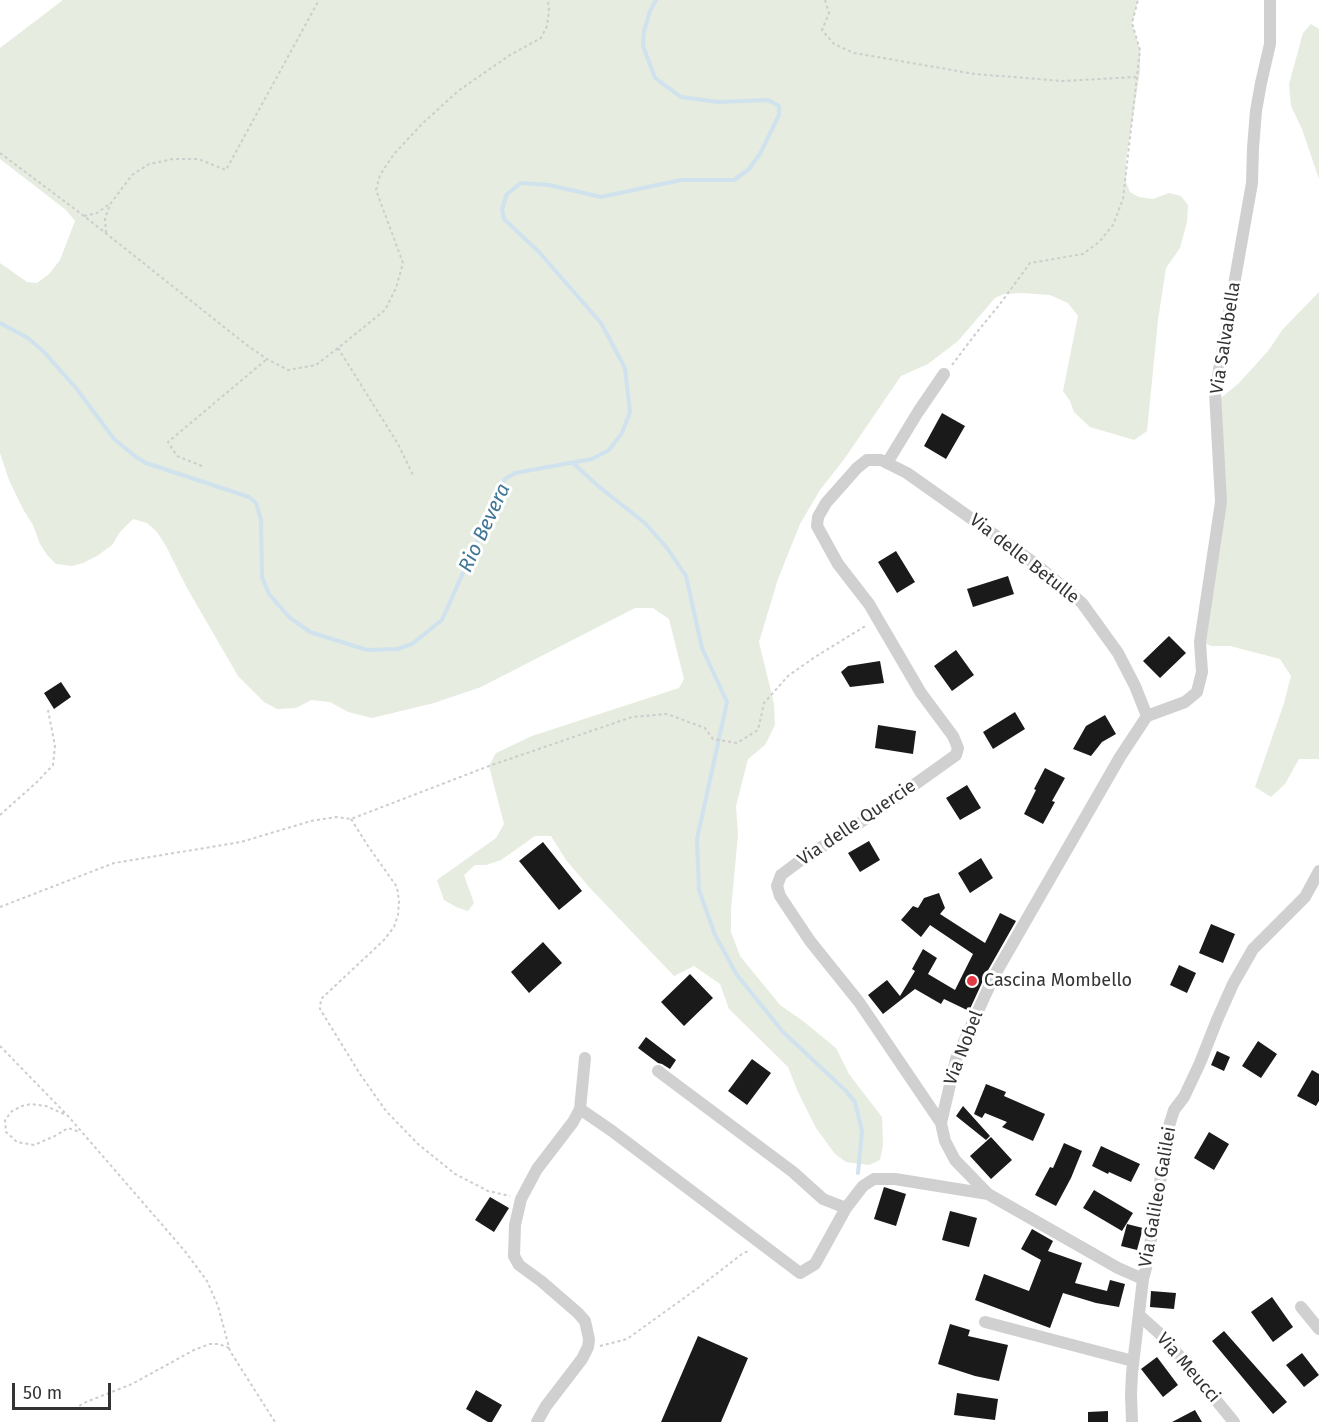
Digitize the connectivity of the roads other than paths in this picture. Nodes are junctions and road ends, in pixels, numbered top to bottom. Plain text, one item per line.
1 (1270, 0) edge
2 (944, 374) road end
3 (887, 463) junction
4 (1147, 716) junction
5 (1319, 871) edge
6 (585, 1058) dead end
7 (658, 1071) dead end
8 (580, 1109) junction
9 (941, 1123) junction
10 (988, 1194) junction
11 (846, 1208) junction
12 (1143, 1279) junction
13 (1301, 1307) dead end
14 (1139, 1315) junction
15 (985, 1322) dead end
16 (1319, 1329) edge
17 (1133, 1361) junction
18 (537, 1422) edge
19 (1132, 1422) edge
20 (1234, 1422) edge

1 - 4 street, Via Salvabella
2 - 3 street
3 - 4 street, Via delle Betulle
3 - 9 street, Via delle Quercie
4 - 9 street, Via Nobel
5 - 12 street, Via Galileo Galilei
6 - 8 street
7 - 11 street
8 - 11 street
8 - 18 street
9 - 10 street
10 - 11 street
10 - 12 street
12 - 14 street, Via Galileo Galilei
13 - 16 street
14 - 17 street, Via Galileo Galilei
14 - 20 street, Via Meucci
15 - 17 street
17 - 19 street, Via Galileo Galilei

